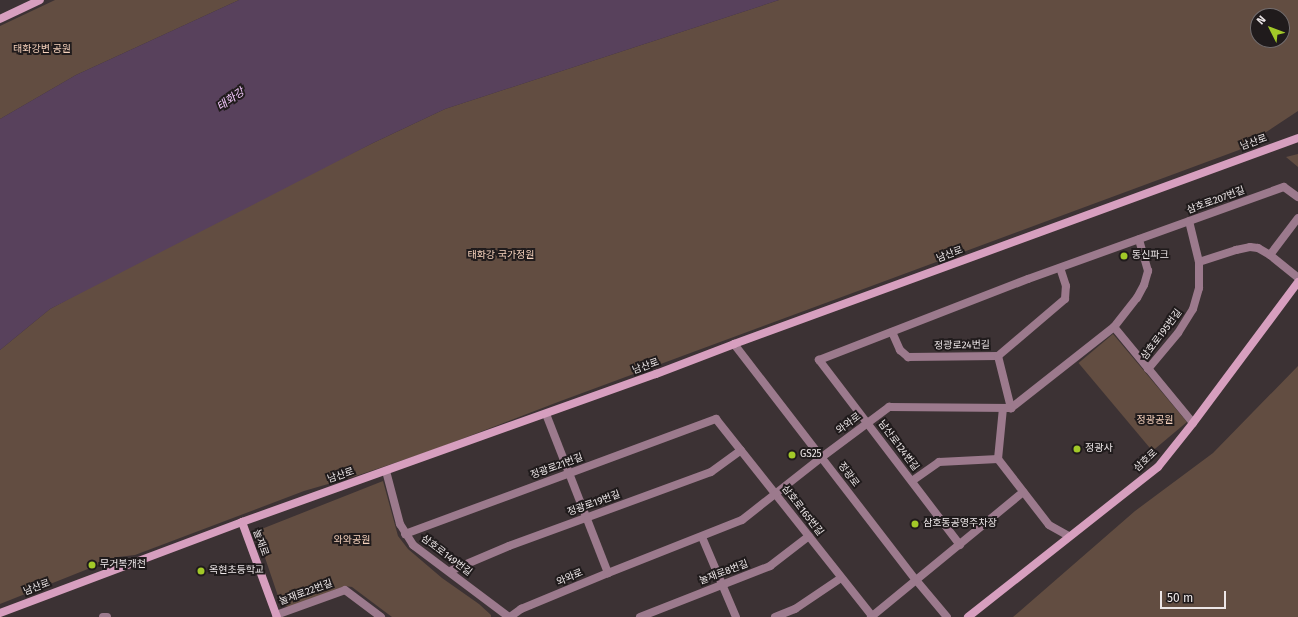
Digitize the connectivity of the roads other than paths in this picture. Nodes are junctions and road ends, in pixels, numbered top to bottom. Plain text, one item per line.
1 (40, 0) edge
2 (0, 19) edge
3 (1298, 138) edge
4 (1298, 197) edge
5 (1298, 218) edge
6 (1189, 221) junction
7 (1139, 239) junction
8 (1270, 255) junction
9 (1199, 262) junction
10 (1060, 268) junction
11 (1298, 278) edge
12 (1298, 282) edge
13 (1114, 327) junction
14 (892, 332) junction
15 (734, 344) junction
16 (998, 356) junction
17 (1148, 369) junction
18 (1007, 408) junction
19 (546, 414) junction
20 (716, 419) joint
21 (867, 422) junction
22 (1193, 423) junction
23 (741, 450) junction
24 (822, 457) junction
25 (998, 459) junction
26 (386, 471) junction
27 (569, 473) junction
28 (912, 481) junction
29 (1023, 492) junction
30 (776, 494) junction
31 (586, 518) junction
32 (242, 522) junction
33 (405, 534) junction
34 (809, 536) junction
35 (1069, 536) junction
36 (702, 537) junction
37 (960, 545) junction
38 (450, 571) junction
39 (608, 573) junction
40 (842, 578) junction
41 (916, 580) junction
42 (722, 583) junction
43 (5, 613) edge
44 (276, 616) edge
45 (381, 617) edge
46 (510, 617) edge
47 (640, 617) edge
48 (736, 617) edge
49 (775, 617) edge
50 (871, 617) edge
51 (947, 617) edge
52 (968, 617) edge

1 - 2 main road
3 - 15 main road, 남산로
4 - 6 street, 삼호로207번길
5 - 8 street
6 - 7 street, 삼호로207번길
6 - 9 street, 삼호로195번길
7 - 10 street
7 - 13 street
8 - 9 street
8 - 11 street
9 - 17 street, 삼호로195번길
10 - 14 street
10 - 16 street, 정광로24번길
12 - 22 main road, 삼호로
13 - 17 street
13 - 18 street
14 - 16 street, 정광로24번길
14 - 21 street, 남산로124번길
15 - 19 main road, 남산로
15 - 24 street, 정광로
16 - 18 street
17 - 22 street, 삼호로195번길
18 - 21 street, 와와로
18 - 25 street
19 - 26 main road, 남산로
19 - 27 street
20 - 23 street, 삼호로165번길
20 - 27 street, 정광로21번길
21 - 24 street, 와와로
21 - 28 street, 남산로124번길
22 - 35 main road, 삼호로
23 - 30 street, 삼호로165번길
23 - 31 street, 정광로19번길
24 - 30 street, 와와로
24 - 41 street, 정광로
25 - 28 street
25 - 29 street
26 - 32 main road, 남산로
26 - 33 street, 삼호로149번길
27 - 31 street
27 - 33 street, 정광로21번길
28 - 37 street, 남산로124번길
29 - 35 street
29 - 37 street
30 - 34 street, 삼호로165번길
30 - 36 street, 와와로
31 - 38 street, 정광로19번길
31 - 39 street
32 - 43 main road, 남산로
32 - 44 main road, 눌재로
33 - 38 street, 삼호로149번길
34 - 40 street, 삼호로165번길
34 - 42 street, 눌재로8번길
35 - 52 main road, 삼호로
36 - 39 street, 와와로
36 - 42 street
37 - 41 street
38 - 46 street, 삼호로149번길
39 - 46 street, 와와로
40 - 49 street
40 - 50 street, 삼호로165번길
41 - 50 street
41 - 51 street, 정광로
42 - 47 street, 눌재로8번길
42 - 48 street
44 - 45 street, 눌재로22번길

